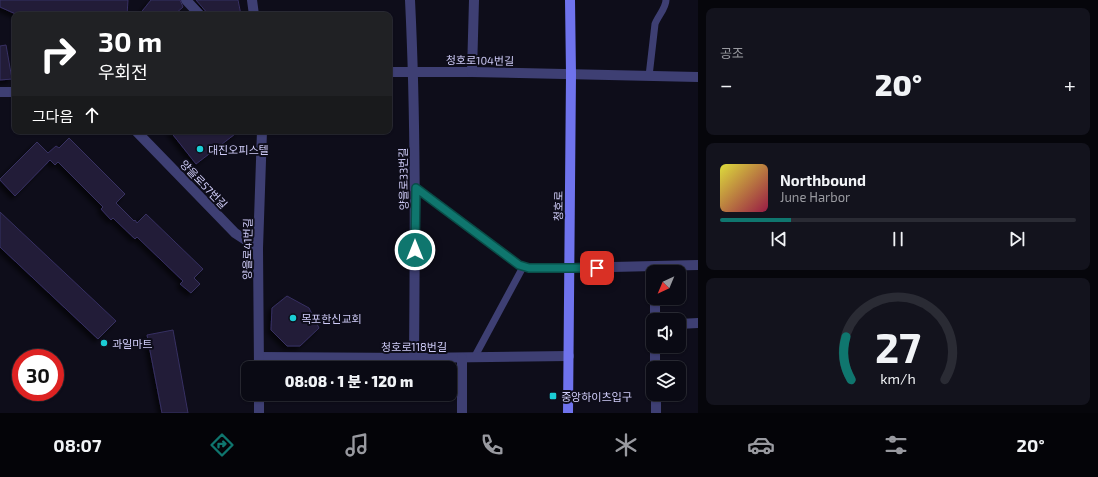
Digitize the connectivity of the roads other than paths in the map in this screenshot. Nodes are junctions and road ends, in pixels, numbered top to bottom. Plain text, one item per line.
1 (186, 0) edge
2 (252, 0) edge
3 (410, 0) edge
4 (474, 0) edge
5 (570, 0) edge
6 (666, 0) edge
7 (197, 12) edge
8 (254, 12) edge
9 (392, 72) edge
10 (413, 72) junction
11 (472, 72) junction
12 (571, 74) junction
13 (649, 76) junction
14 (698, 77) edge
15 (0, 92) edge
16 (12, 92) edge
17 (139, 134) edge
18 (262, 134) edge
19 (416, 188) junction
20 (258, 248) junction
21 (698, 265) edge
22 (686, 266) edge
23 (523, 267) junction
24 (569, 268) junction
25 (646, 269) edge
26 (698, 323) edge
27 (686, 324) edge
28 (569, 356) junction
29 (259, 357) junction
30 (414, 358) junction
31 (462, 358) junction
32 (474, 358) junction
33 (259, 361) edge
34 (259, 401) edge
35 (656, 401) edge
36 (259, 413) edge
37 (462, 413) edge
38 (568, 413) edge
39 (656, 413) edge

1 - 7 street
2 - 8 street
3 - 10 street, 양을로33번길
4 - 11 street
5 - 12 street, 청호로
6 - 13 lane
9 - 10 street, 청호로104번길
10 - 11 street, 청호로104번길
10 - 19 street, 양을로33번길
11 - 12 street, 청호로104번길
12 - 13 street, 청호로104번길
12 - 24 street, 청호로
13 - 14 street, 청호로104번길
15 - 16 street
17 - 20 street, 양을로57번길
18 - 20 street, 양을로41번길
19 - 23 lane
19 - 30 street, 양을로33번길
20 - 29 street, 양을로41번길
21 - 22 street
23 - 24 lane
23 - 32 lane
24 - 25 street
24 - 28 street, 청호로
26 - 27 street
28 - 32 street, 청호로118번길
28 - 38 street, 청호로
29 - 30 street, 청호로118번길
29 - 33 street, 양을로41번길
30 - 31 street, 청호로118번길
31 - 32 street, 청호로118번길
31 - 37 street
34 - 36 street
35 - 39 street

